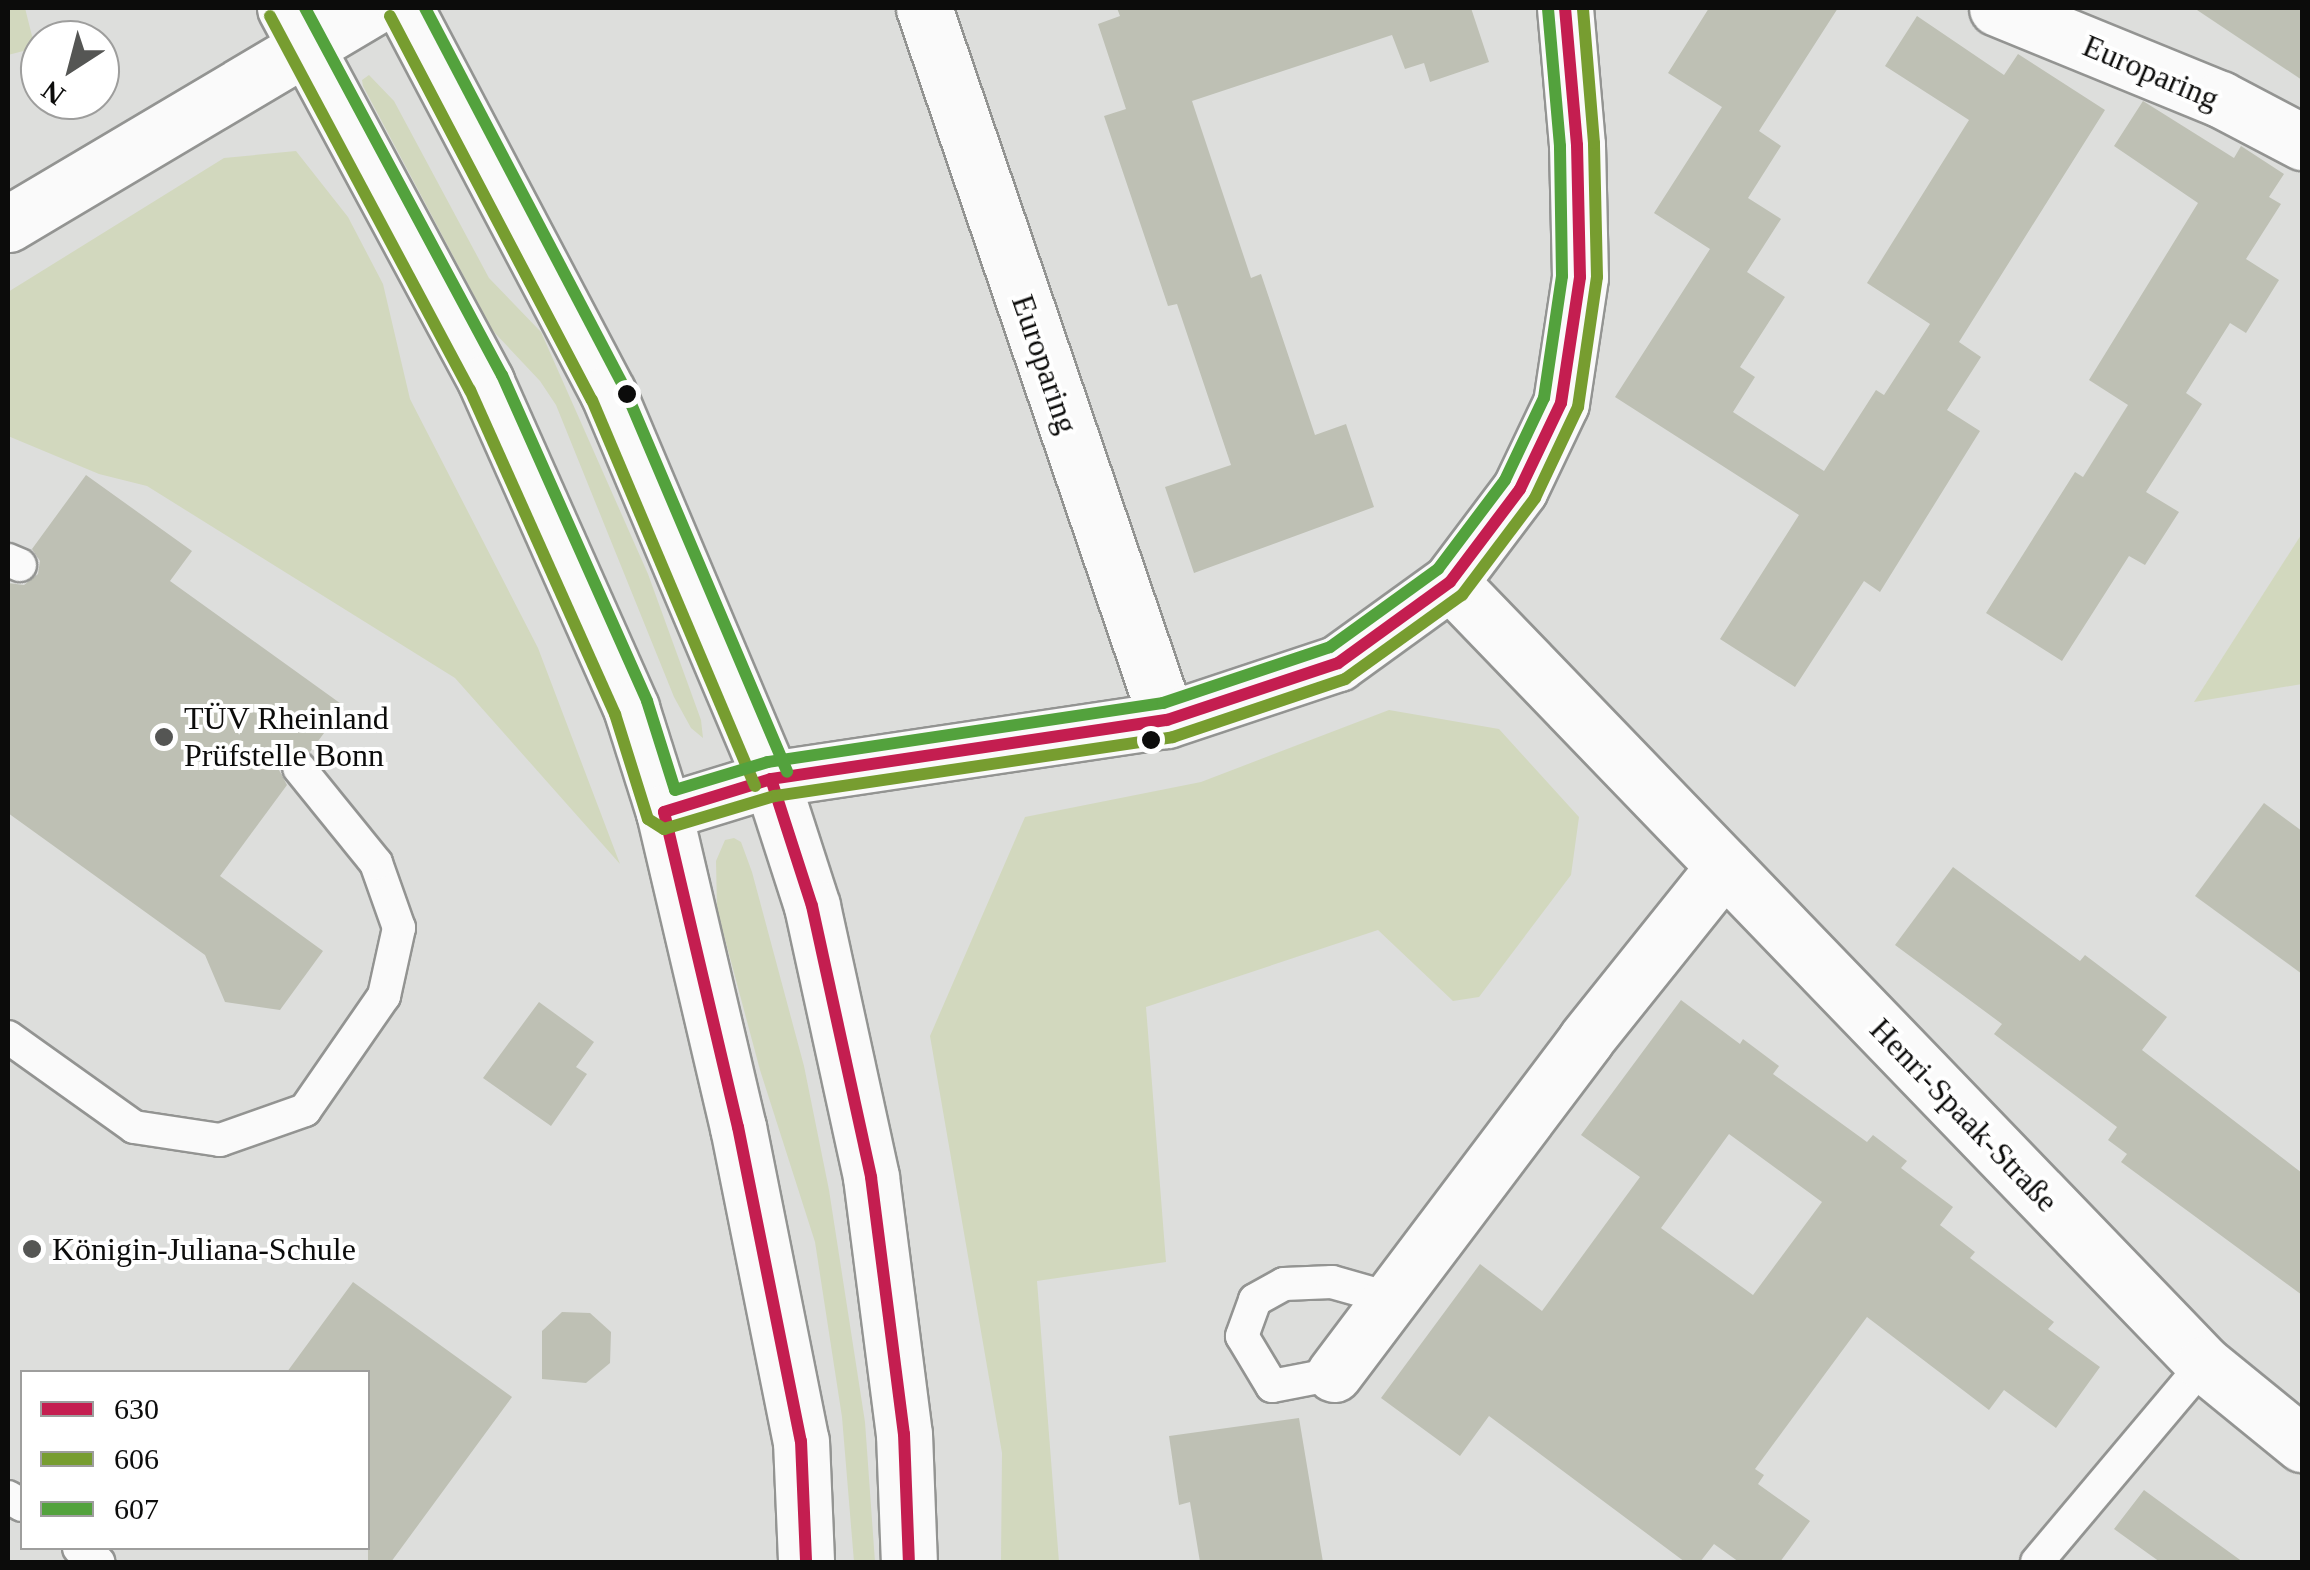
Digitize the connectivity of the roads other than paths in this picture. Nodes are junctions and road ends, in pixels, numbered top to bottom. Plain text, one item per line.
1 (372, 8) edge
2 (404, 8) edge
3 (924, 8) edge
4 (1566, 8) edge
5 (1997, 8) edge
6 (297, 26) edge
7 (2302, 142) edge
8 (8, 224) edge
9 (1450, 582) junction
10 (1167, 720) junction
11 (299, 768) dead end
12 (771, 779) junction
13 (664, 812) junction
14 (1724, 867) junction
15 (8, 1037) edge
16 (1392, 1299) junction
17 (2204, 1364) junction
18 (1334, 1374) joint
19 (2302, 1444) edge
20 (806, 1562) edge
21 (909, 1562) edge
22 (2037, 1562) edge

1 - 6 street
2 - 12 street
3 - 10 street, Europaring
4 - 9 street
5 - 7 street, Europaring
6 - 8 street
6 - 13 street
9 - 10 street
9 - 14 street, Henri-Spaak-Straße
10 - 12 street
11 - 15 lane
12 - 13 street
12 - 21 street
13 - 20 street
14 - 16 street
14 - 17 street, Henri-Spaak-Straße
16 - 18 street
16 - 18 lane
17 - 19 street, Henri-Spaak-Straße
17 - 22 lane

